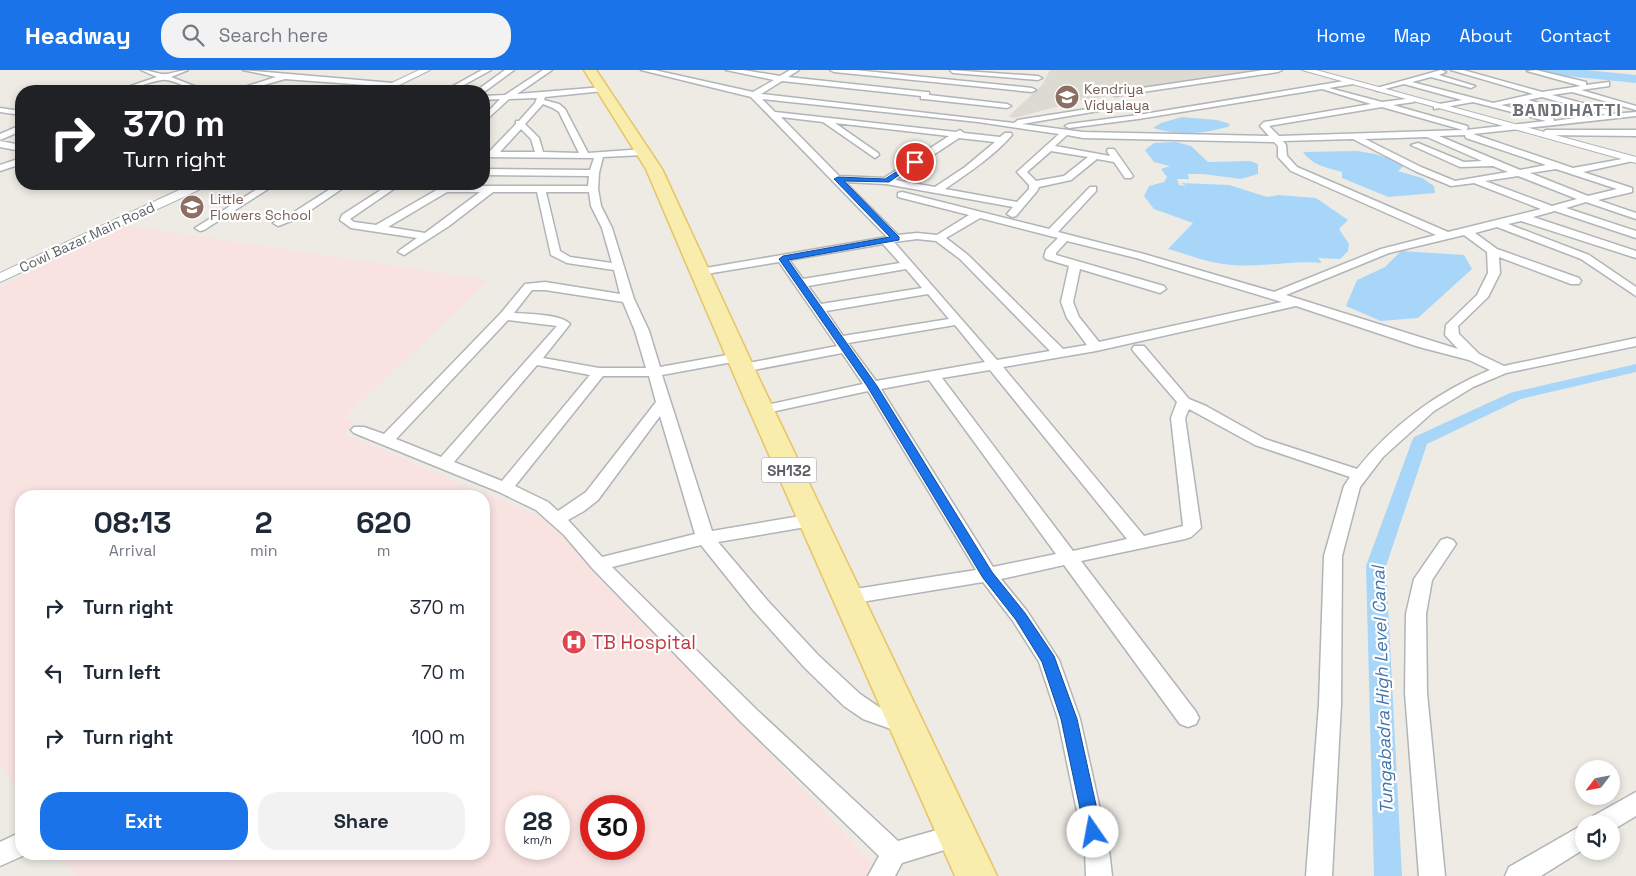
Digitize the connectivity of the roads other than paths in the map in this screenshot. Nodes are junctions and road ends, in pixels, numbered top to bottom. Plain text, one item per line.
1 (145, 70) edge
2 (184, 70) edge
3 (247, 70) edge
4 (305, 70) edge
5 (426, 70) edge
6 (438, 70) edge
7 (487, 70) edge
8 (510, 70) edge
9 (548, 70) edge
10 (645, 70) edge
11 (730, 70) edge
12 (795, 70) edge
13 (834, 70) edge
14 (949, 70) edge
15 (1278, 70) edge
16 (1306, 70) edge
17 (1449, 70) edge
18 (1455, 70) edge
19 (854, 71) edge
20 (1532, 71) edge
21 (889, 73) edge
22 (365, 74) dead end
23 (1252, 74) junction
24 (1432, 75) junction
25 (164, 76) junction
26 (285, 77) junction
27 (1038, 78) dead end
28 (1269, 78) dead end
29 (783, 79) junction
30 (596, 80) edge
31 (940, 80) junction
32 (348, 81) junction
33 (1350, 82) junction
34 (1405, 82) junction
35 (138, 85) edge
36 (187, 85) edge
37 (257, 85) edge
38 (374, 85) edge
39 (398, 85) edge
40 (400, 85) edge
41 (459, 85) edge
42 (489, 85) edge
43 (1549, 85) dead end
44 (1319, 86) junction
45 (1590, 86) junction
46 (1607, 87) dead end
47 (1480, 88) dead end
48 (1303, 89) junction
49 (1377, 89) junction
50 (1032, 90) dead end
51 (1568, 90) junction
52 (1115, 94) dead end
53 (1499, 94) dead end
54 (1543, 94) junction
55 (754, 95) junction
56 (507, 97) junction
57 (490, 98) edge
58 (542, 98) junction
59 (1518, 99) junction
60 (920, 100) junction
61 (1411, 100) junction
62 (1473, 100) junction
63 (1009, 102) dead end
64 (1383, 105) junction
65 (1493, 105) junction
66 (1116, 106) dead end
67 (1438, 107) junction
68 (1365, 108) junction
69 (1636, 108) edge
70 (1553, 109) junction
71 (898, 111) junction
72 (2, 112) edge
73 (15, 113) edge
74 (490, 114) edge
75 (773, 114) junction
76 (1529, 114) junction
77 (1636, 114) edge
78 (1379, 115) dead end
79 (1619, 116) junction
80 (1071, 118) dead end
81 (1586, 119) junction
82 (824, 120) junction
83 (978, 120) junction
84 (1557, 122) junction
85 (519, 124) junction
86 (1013, 125) junction
87 (1416, 126) dead end
88 (884, 127) junction
89 (1515, 129) junction
90 (1042, 130) junction
91 (15, 131) edge
92 (1065, 133) junction
93 (1462, 133) junction
94 (1478, 133) junction
95 (1636, 133) edge
96 (1428, 134) junction
97 (1444, 134) junction
98 (1536, 134) junction
99 (958, 135) junction
100 (1100, 135) junction
101 (0, 137) edge
102 (1355, 137) junction
103 (1277, 138) junction
104 (1003, 140) junction
105 (0, 144) edge
106 (1414, 145) dead end
107 (15, 147) edge
108 (1050, 148) junction
109 (490, 152) edge
110 (644, 152) junction
111 (490, 154) edge
112 (875, 155) dead end
113 (540, 156) junction
114 (592, 156) junction
115 (1094, 157) junction
116 (1118, 160) junction
117 (1633, 160) edge
118 (15, 163) edge
119 (1494, 163) junction
120 (1556, 166) junction
121 (0, 168) edge
122 (1571, 171) junction
123 (490, 172) edge
124 (594, 173) junction
125 (1523, 173) junction
126 (1128, 176) dead end
127 (838, 179) junction
128 (886, 181) junction
129 (1477, 182) junction
130 (1034, 184) junction
131 (593, 189) junction
132 (1093, 189) dead end
133 (174, 190) edge
134 (188, 190) edge
135 (262, 190) edge
136 (335, 190) edge
137 (387, 190) edge
138 (442, 190) edge
139 (489, 190) joint
140 (541, 190) junction
141 (937, 190) junction
142 (1632, 191) edge
143 (902, 195) dead end
144 (1586, 199) junction
145 (1019, 205) junction
146 (1553, 208) junction
147 (979, 214) junction
148 (1636, 216) edge
149 (1521, 217) junction
150 (1005, 221) junction
151 (278, 223) dead end
152 (1498, 224) junction
153 (200, 228) dead end
154 (379, 228) junction
155 (1465, 231) junction
156 (1634, 232) edge
157 (1051, 233) junction
158 (1446, 235) junction
159 (428, 236) junction
160 (1066, 237) junction
161 (939, 238) junction
162 (891, 239) junction
163 (1493, 250) junction
164 (404, 252) dead end
165 (1636, 255) edge
166 (783, 259) junction
167 (909, 265) junction
168 (1074, 265) junction
169 (618, 267) junction
170 (0, 270) edge
171 (700, 272) junction
172 (0, 278) edge
173 (1575, 281) dead end
174 (802, 283) junction
175 (931, 290) junction
176 (1160, 290) dead end
177 (1636, 292) edge
178 (1275, 296) junction
179 (628, 299) junction
180 (1298, 303) junction
181 (819, 308) junction
182 (505, 316) junction
183 (958, 321) junction
184 (1636, 342) edge
185 (843, 344) junction
186 (1096, 347) junction
187 (1139, 349) dead end
188 (1060, 353) junction
189 (1474, 357) junction
190 (535, 361) junction
191 (740, 363) junction
192 (992, 364) junction
193 (1502, 370) junction
194 (599, 372) junction
195 (653, 372) junction
196 (933, 376) junction
197 (872, 386) junction
198 (1184, 402) junction
199 (663, 403) junction
200 (762, 410) junction
201 (359, 430) dead end
202 (387, 440) junction
203 (444, 464) junction
204 (1360, 475) junction
205 (505, 488) junction
206 (556, 519) junction
207 (812, 520) junction
208 (704, 538) junction
209 (1138, 541) junction
210 (1446, 544) dead end
211 (1069, 558) junction
212 (598, 564) junction
213 (988, 575) junction
214 (849, 597) junction
215 (1188, 718) dead end
216 (908, 726) junction
217 (1636, 803) edge
218 (1617, 815) edge
219 (958, 835) junction
220 (1575, 841) edge
221 (15, 847) edge
222 (0, 854) edge
223 (894, 854) junction
224 (881, 876) edge
225 (976, 876) edge
226 (1099, 876) edge
227 (1318, 876) edge
228 (1432, 876) edge
229 (1518, 876) edge

1 - 25 street
2 - 25 street
3 - 26 street
4 - 26 street
5 - 39 street
6 - 40 street
7 - 41 street
8 - 42 street
9 - 56 street
10 - 55 street
11 - 29 street
12 - 29 street
13 - 19 street
14 - 27 street
14 - 31 street
15 - 23 street
16 - 33 street
17 - 24 street
18 - 54 street
19 - 21 street
20 - 45 street
21 - 31 street
22 - 32 street
23 - 28 street
23 - 52 street
24 - 34 street
24 - 47 street
25 - 35 street
25 - 36 street
26 - 32 street
26 - 37 street
29 - 55 street
29 - 60 street
30 - 58 street
30 - 110 main road, SH132
31 - 50 street
31 - 60 street
32 - 38 street
33 - 44 street
33 - 49 street
34 - 49 street
34 - 62 street
43 - 51 street
44 - 48 street
44 - 64 street
45 - 46 street
45 - 51 street
48 - 68 street
48 - 80 street
48 - 90 street
49 - 61 street
51 - 54 street
51 - 69 street
53 - 59 street
54 - 59 street
54 - 79 street
55 - 71 street
55 - 75 street
56 - 57 street
56 - 58 street
56 - 74 street
58 - 85 street
58 - 114 street
59 - 65 street
59 - 70 street
60 - 63 street
60 - 71 street
60 - 83 street
61 - 64 street
61 - 67 street
62 - 65 street
62 - 67 street
64 - 68 street
64 - 94 street
65 - 76 street
66 - 86 street
67 - 89 street
68 - 78 street
68 - 103 street
70 - 76 street
70 - 81 street
71 - 88 street
72 - 73 street
75 - 82 street
75 - 127 street
76 - 84 street
77 - 79 street
79 - 81 street
81 - 84 street
82 - 88 street
82 - 112 street
83 - 86 street
83 - 99 street
84 - 89 street
85 - 109 street
85 - 113 street
86 - 90 street
86 - 104 street
87 - 97 street
88 - 99 street
89 - 94 street
89 - 98 street
90 - 92 street
91 - 101 street
92 - 100 street
92 - 108 street
93 - 94 street
93 - 97 street
93 - 120 street
95 - 98 street
96 - 97 street
96 - 102 street
96 - 119 street
98 - 117 street
99 - 104 street
99 - 128 street
100 - 103 street
100 - 116 street
102 - 103 street
102 - 129 street
103 - 158 street
104 - 141 street
105 - 107 street
106 - 119 street
108 - 115 street
108 - 130 street
110 - 114 street
110 - 171 main road, SH132
111 - 113 street
113 - 114 street
114 - 124 street
115 - 116 street
115 - 130 street
116 - 126 street
117 - 122 street
118 - 121 street
119 - 125 street
120 - 122 street
120 - 125 street
122 - 142 street
123 - 124 street
124 - 131 street
125 - 129 street
125 - 144 street
127 - 128 street
127 - 162 street
128 - 141 street
129 - 146 street
130 - 145 street
131 - 140 street
131 - 169 street
132 - 157 street
133 - 170 street, Cowl Bazar Main Road
134 - 172 street, Cowl Bazar Main Road
135 - 153 street
136 - 151 street
137 - 154 street
138 - 154 street
139 - 140 street
139 - 159 street
140 - 169 street
141 - 145 street
142 - 144 street
143 - 147 street
144 - 146 street
144 - 148 street
145 - 150 street
146 - 149 street
146 - 156 street
147 - 150 street
147 - 161 street
149 - 152 street
149 - 165 street
150 - 157 street
152 - 155 street
152 - 177 street
154 - 159 street
155 - 158 street
155 - 163 street
157 - 160 street
158 - 178 street
159 - 164 street
160 - 168 street
160 - 178 street
161 - 162 street
161 - 188 street
162 - 166 street
162 - 167 street
163 - 173 street
163 - 189 street
166 - 171 street
166 - 174 street
167 - 174 street
167 - 175 street
168 - 176 street
168 - 186 street
169 - 179 street
171 - 191 main road, SH132
174 - 181 street
175 - 181 street
175 - 183 street
178 - 180 street
179 - 182 street
179 - 195 street
180 - 186 street
180 - 189 street
181 - 185 street
182 - 190 street
182 - 202 street
183 - 185 street
183 - 192 street
184 - 193 street
185 - 191 street
185 - 197 street
186 - 188 street
187 - 198 street
188 - 192 street
189 - 193 street
190 - 194 street
190 - 203 street
191 - 195 street
191 - 200 main road, SH132
192 - 196 street
192 - 209 street
193 - 204 street
194 - 195 street
194 - 205 street
195 - 199 street
196 - 197 street
196 - 211 street
197 - 200 street
197 - 213 street
198 - 204 street
198 - 209 street
199 - 206 street
199 - 208 street
200 - 207 main road, SH132
201 - 202 street
202 - 203 street
203 - 205 street
204 - 227 street
205 - 206 street
206 - 212 street
207 - 208 street
207 - 214 main road, SH132
208 - 212 street
208 - 216 street
209 - 211 street
210 - 228 street
211 - 213 street
211 - 215 street
212 - 223 street
213 - 214 street
213 - 226 street
214 - 216 main road, SH132
216 - 219 main road, SH132
217 - 218 street
219 - 223 street
219 - 225 main road, SH132
220 - 229 street
221 - 222 street
223 - 224 street

